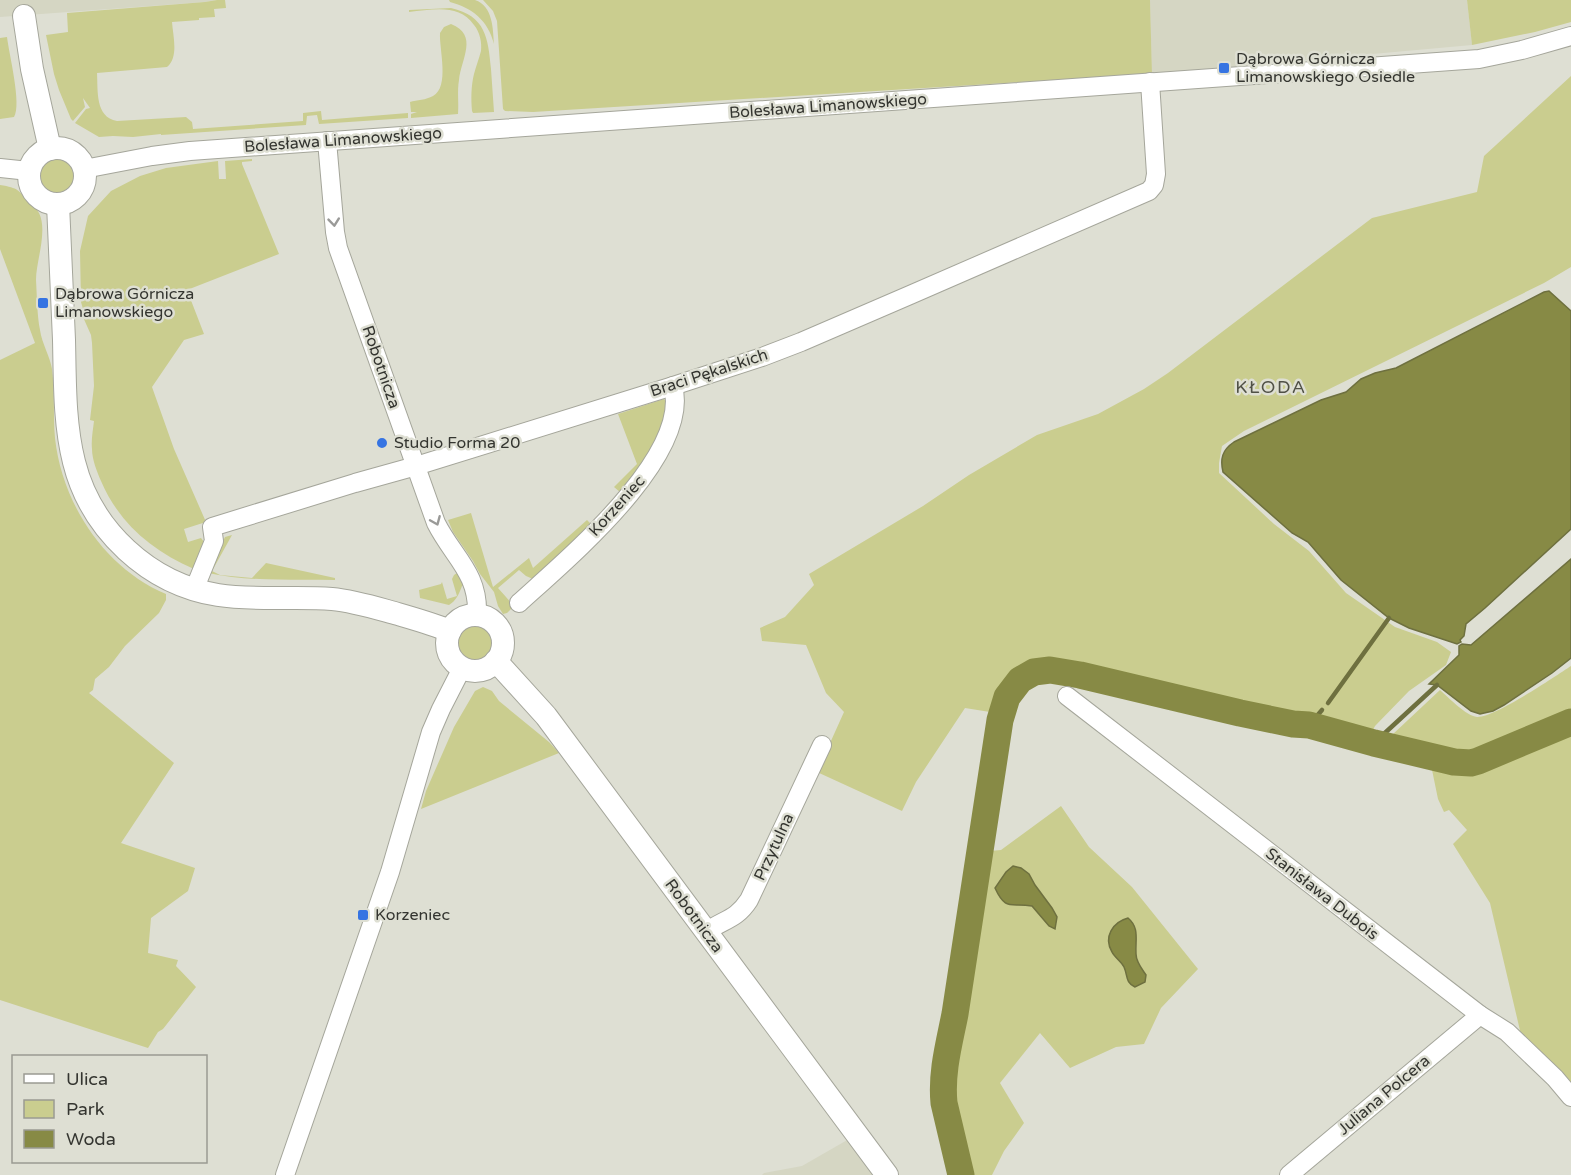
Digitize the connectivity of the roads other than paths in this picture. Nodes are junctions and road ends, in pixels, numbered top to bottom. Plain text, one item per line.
1 (24, 16) dead end
2 (1571, 36) edge
3 (1150, 82) junction
4 (327, 141) junction
5 (50, 149) junction
6 (0, 168) edge
7 (84, 169) junction
8 (29, 171) junction
9 (58, 204) junction
10 (673, 386) junction
11 (416, 466) junction
12 (194, 590) junction
13 (519, 603) dead end
14 (477, 615) junction
15 (450, 630) junction
16 (496, 661) junction
17 (462, 668) junction
18 (1067, 696) dead end
19 (822, 745) dead end
20 (706, 932) junction
21 (1480, 1015) junction
22 (1571, 1097) edge
23 (285, 1175) edge
24 (887, 1175) edge
25 (1289, 1175) edge

1 - 5 street
2 - 3 street, Bolesława Limanowskiego
3 - 4 street, Bolesława Limanowskiego
3 - 10 street, Braci Pękalskich
4 - 7 street, Bolesława Limanowskiego
4 -> 11 street, Robotnicza
5 - 7 street
5 - 8 street
6 - 8 street
7 - 9 street
8 - 9 street
9 - 12 street
10 - 11 street, Braci Pękalskich
10 - 13 street, Korzeniec
11 - 12 street, Braci Pękalskich
11 -> 14 street, Robotnicza
12 - 15 street
14 - 15 street
14 - 16 street
15 - 17 street
16 - 17 street
16 - 20 street, Robotnicza
17 - 23 street
18 - 21 street, Stanisława Dubois
19 - 20 street, Przytulna
20 - 24 street, Robotnicza
21 - 22 street, Stanisława Dubois
21 - 25 street, Juliana Polcera

